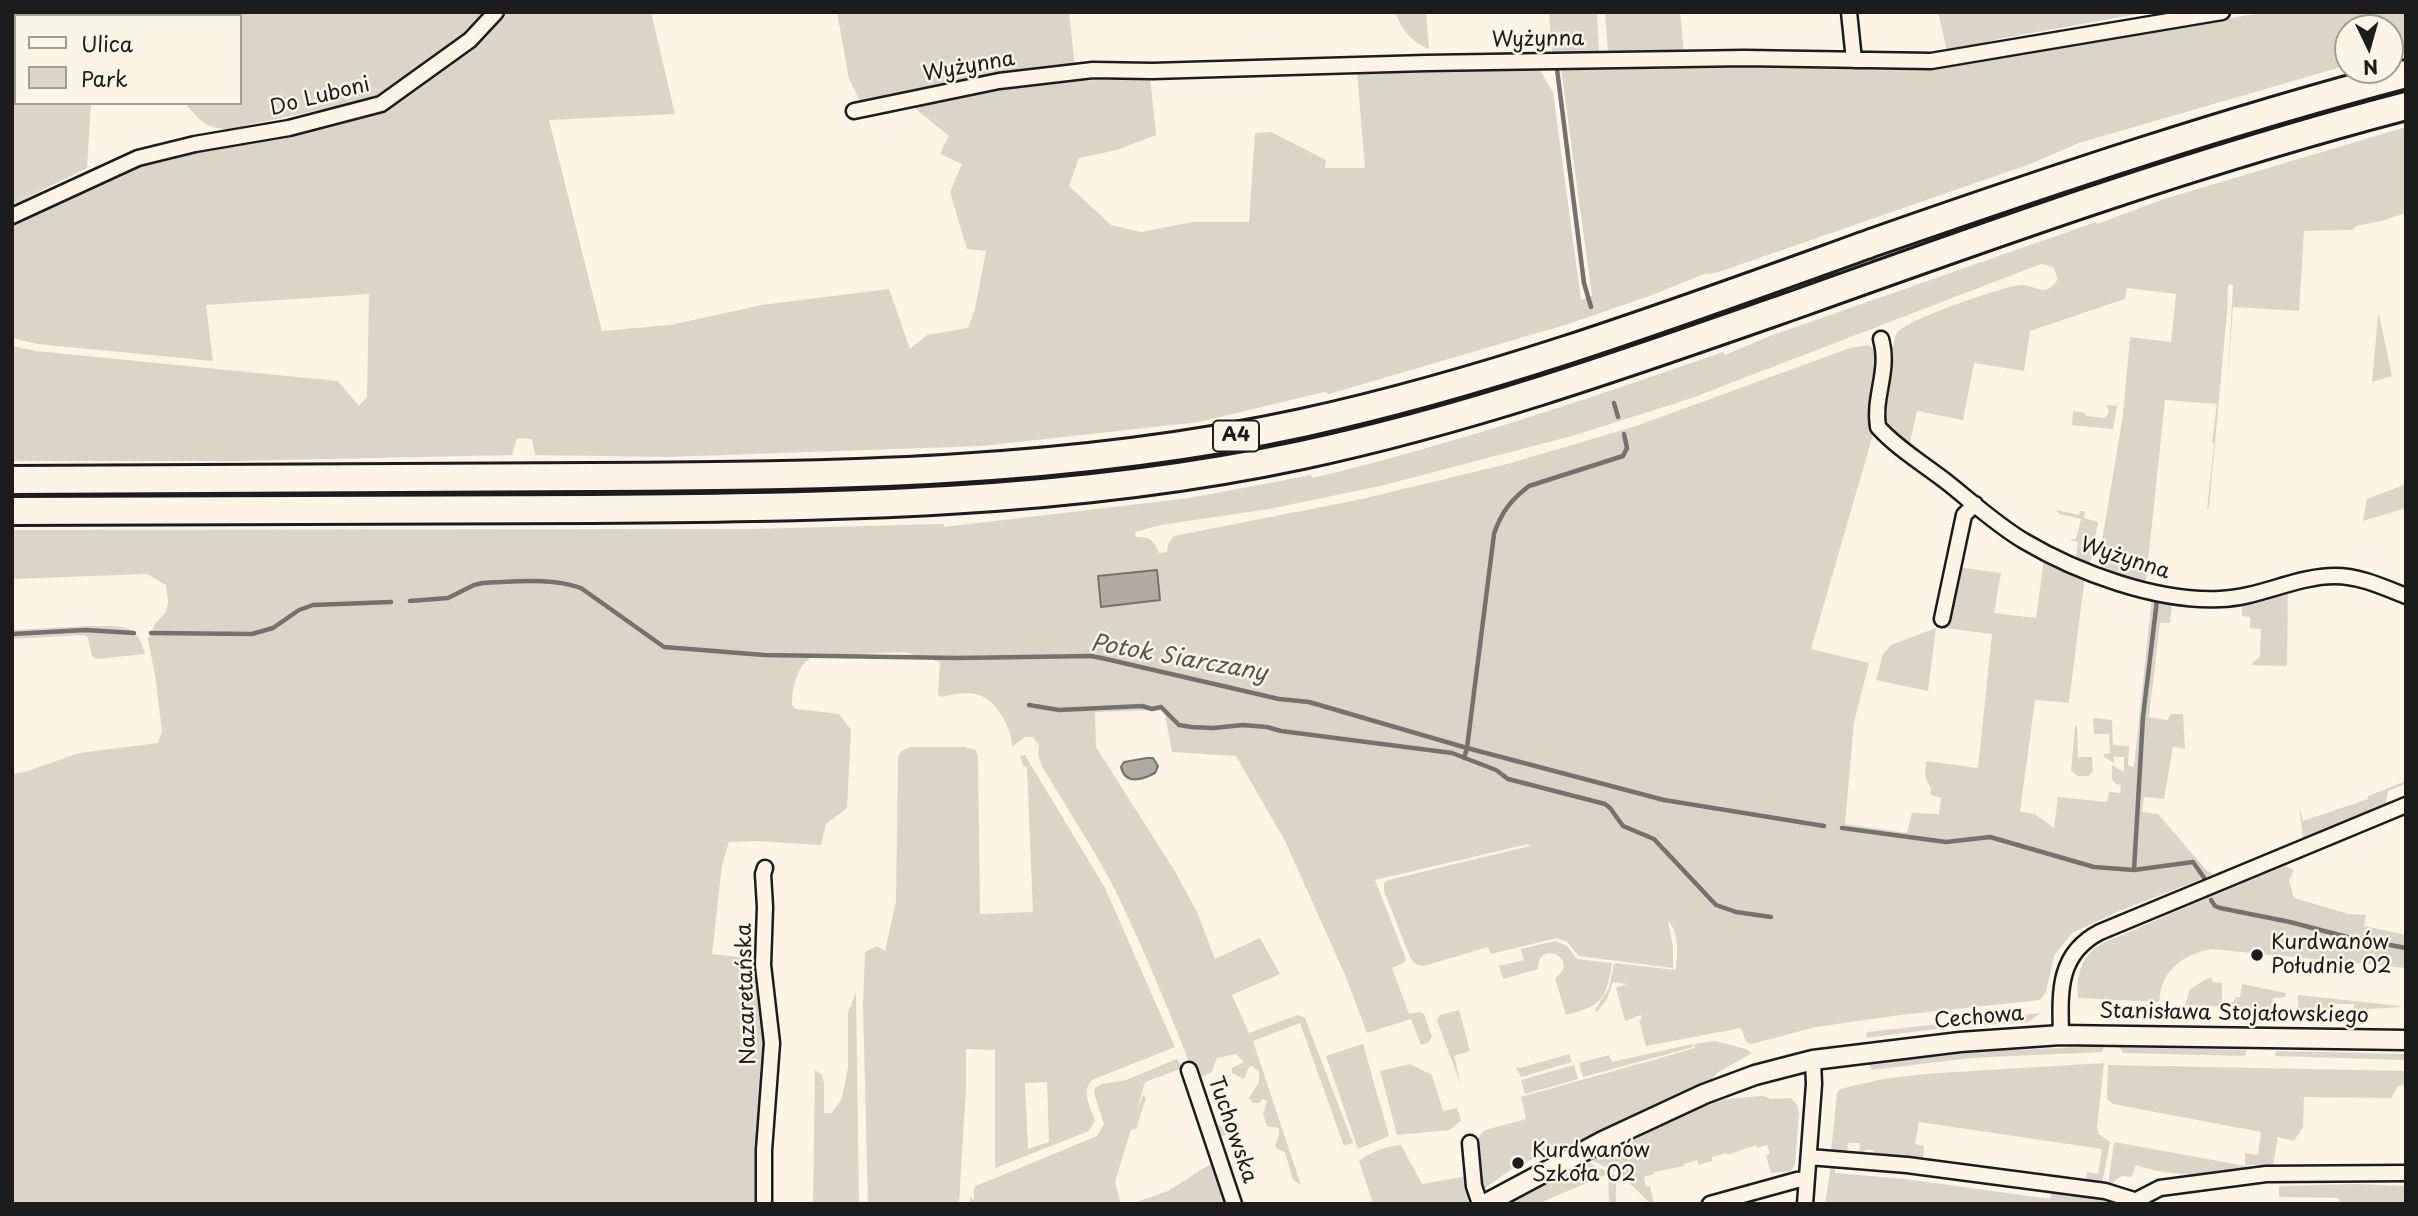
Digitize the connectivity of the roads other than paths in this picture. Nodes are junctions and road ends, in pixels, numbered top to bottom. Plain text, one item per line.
1 (496, 12) edge
2 (1849, 12) edge
3 (2222, 12) edge
4 (1854, 60) junction
5 (2406, 74) edge
6 (2406, 106) edge
7 (854, 111) dead end
8 (12, 216) edge
9 (1881, 339) dead end
10 (12, 480) edge
11 (1975, 504) junction
12 (12, 511) edge
13 (2406, 596) edge
14 (1942, 619) dead end
15 (2406, 805) edge
16 (765, 868) dead end
17 (2061, 1035) junction
18 (2406, 1040) edge
19 (1813, 1060) junction
20 (1189, 1070) dead end
21 (1470, 1143) dead end
22 (1809, 1157) junction
23 (2406, 1172) edge
24 (1807, 1179) junction
25 (2132, 1202) edge
26 (764, 1204) edge
27 (1234, 1204) edge
28 (1483, 1204) edge
29 (1710, 1204) edge
30 (1805, 1204) edge

1 - 8 street, Do Luboni
2 - 4 street
3 - 4 street, Wyżynna
4 - 7 street, Wyżynna
5 - 10 highway, A4
6 - 12 highway, A4
9 - 11 street, Wyżynna
11 - 13 street, Wyżynna
11 - 14 street
15 - 17 street
16 - 26 street, Nazaretańska
17 - 18 street, Stanisława Stojałowskiego
17 - 19 street, Cechowa
19 - 22 street
19 - 28 street, Cechowa
20 - 27 street, Tuchowska
21 - 28 street
22 - 24 street
22 - 25 street
23 - 25 street
24 - 29 street
24 - 30 street

